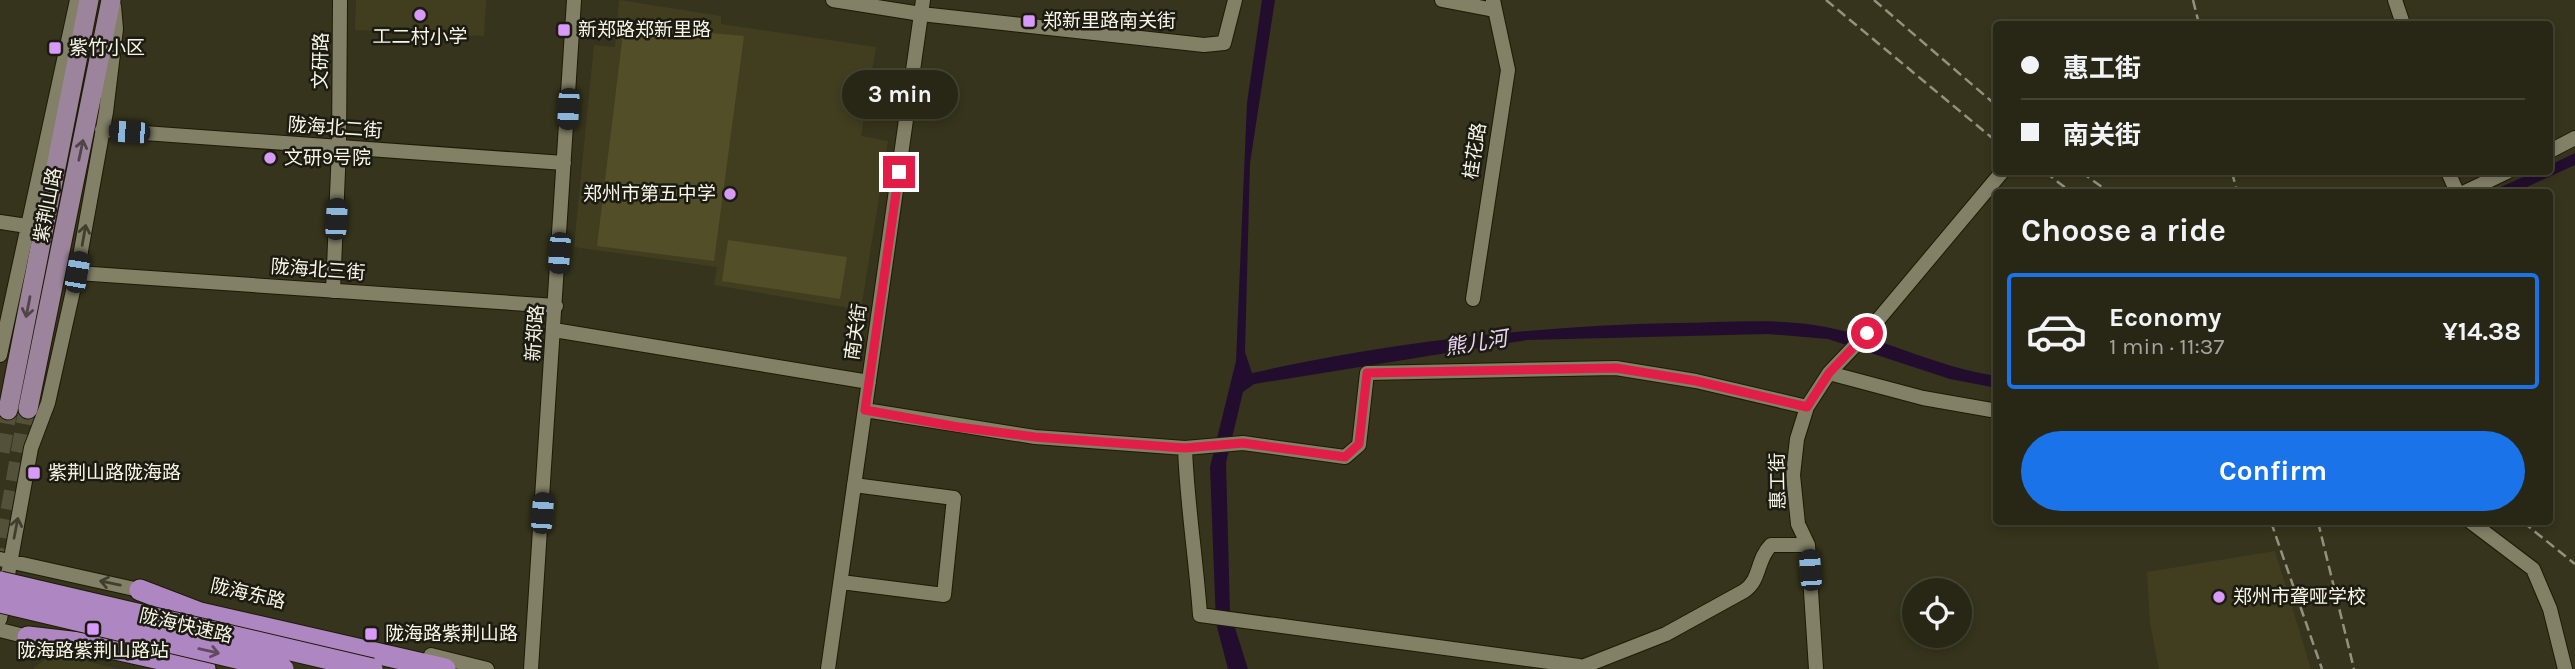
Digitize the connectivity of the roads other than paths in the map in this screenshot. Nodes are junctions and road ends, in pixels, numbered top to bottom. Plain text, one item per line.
1 (77, 0) edge
2 (89, 0) edge
3 (112, 0) edge
4 (340, 0) edge
5 (574, 0) edge
6 (833, 0) edge
7 (1235, 0) edge
8 (1442, 0) edge
9 (2395, 0) edge
10 (1493, 5) edge
11 (922, 7) edge
12 (2402, 21) edge
13 (102, 130) junction
14 (2575, 138) edge
15 (339, 147) junction
16 (2553, 149) edge
17 (564, 163) junction
18 (1999, 175) edge
19 (2501, 175) edge
20 (2471, 189) edge
21 (0, 222) edge
22 (27, 226) junction
23 (77, 272) junction
24 (332, 291) junction
25 (1473, 299) dead end
26 (556, 306) junction
27 (554, 330) junction
28 (0, 355) edge
29 (1829, 373) junction
30 (869, 383) junction
31 (1807, 407) junction
32 (28, 409) tunnel mouth
33 (8, 410) tunnel mouth
34 (865, 410) junction
35 (1993, 410) edge
36 (1185, 448) junction
37 (854, 485) junction
38 (2475, 525) edge
39 (1808, 545) junction
40 (5, 560) edge
41 (0, 582) edge
42 (841, 582) junction
43 (140, 590) junction
44 (0, 602) edge
45 (0, 619) edge
46 (0, 630) edge
47 (28, 637) junction
48 (1578, 668) edge
49 (170, 669) edge
50 (205, 669) edge
51 (283, 669) edge
52 (372, 669) edge
53 (444, 669) edge
54 (487, 669) edge
55 (531, 669) edge
56 (828, 669) edge
57 (1816, 669) edge
58 (2565, 669) edge

1 - 22 street
2 -> 33 main road, 紫荆山路
3 - 13 street
32 -> 3 main road, 紫荆山路
4 - 15 street, 文研路
5 - 17 street, 新郑路
6 - 11 street
7 - 11 street
8 - 10 street
9 - 12 street
10 - 25 street, 桂花路
11 - 30 street, 南关街
13 - 15 street, 陇海北二街
23 -> 13 street
14 - 16 street
15 - 17 street, 陇海北二街
15 - 24 street, 文研路
17 - 26 street, 新郑路
18 - 29 street, 惠工街
19 - 20 street
21 - 22 street
22 - 28 street
23 - 24 street, 陇海北三街
40 -> 23 street
24 - 26 street, 陇海北三街
26 - 27 street, 新郑路
27 - 30 street
27 - 55 street, 新郑路
29 - 31 street, 惠工街
29 - 35 street
30 - 34 street, 南关街
31 - 36 street
31 - 39 street, 惠工街
34 - 36 street
34 - 37 street, 南关街
36 - 48 street
37 - 42 street, 南关街
37 - 42 street
38 - 58 street
39 - 48 street
39 - 57 street, 惠工街
43 -> 40 street, 陇海东路
40 - 45 street
41 - 52 highway, 陇海快速路, bridge
42 - 56 street, 南关街
43 - 53 highway
43 - 54 street, 陇海东路
44 -> 51 highway, 陇海快速路, bridge
46 - 47 street
47 - 49 street
47 - 50 highway

